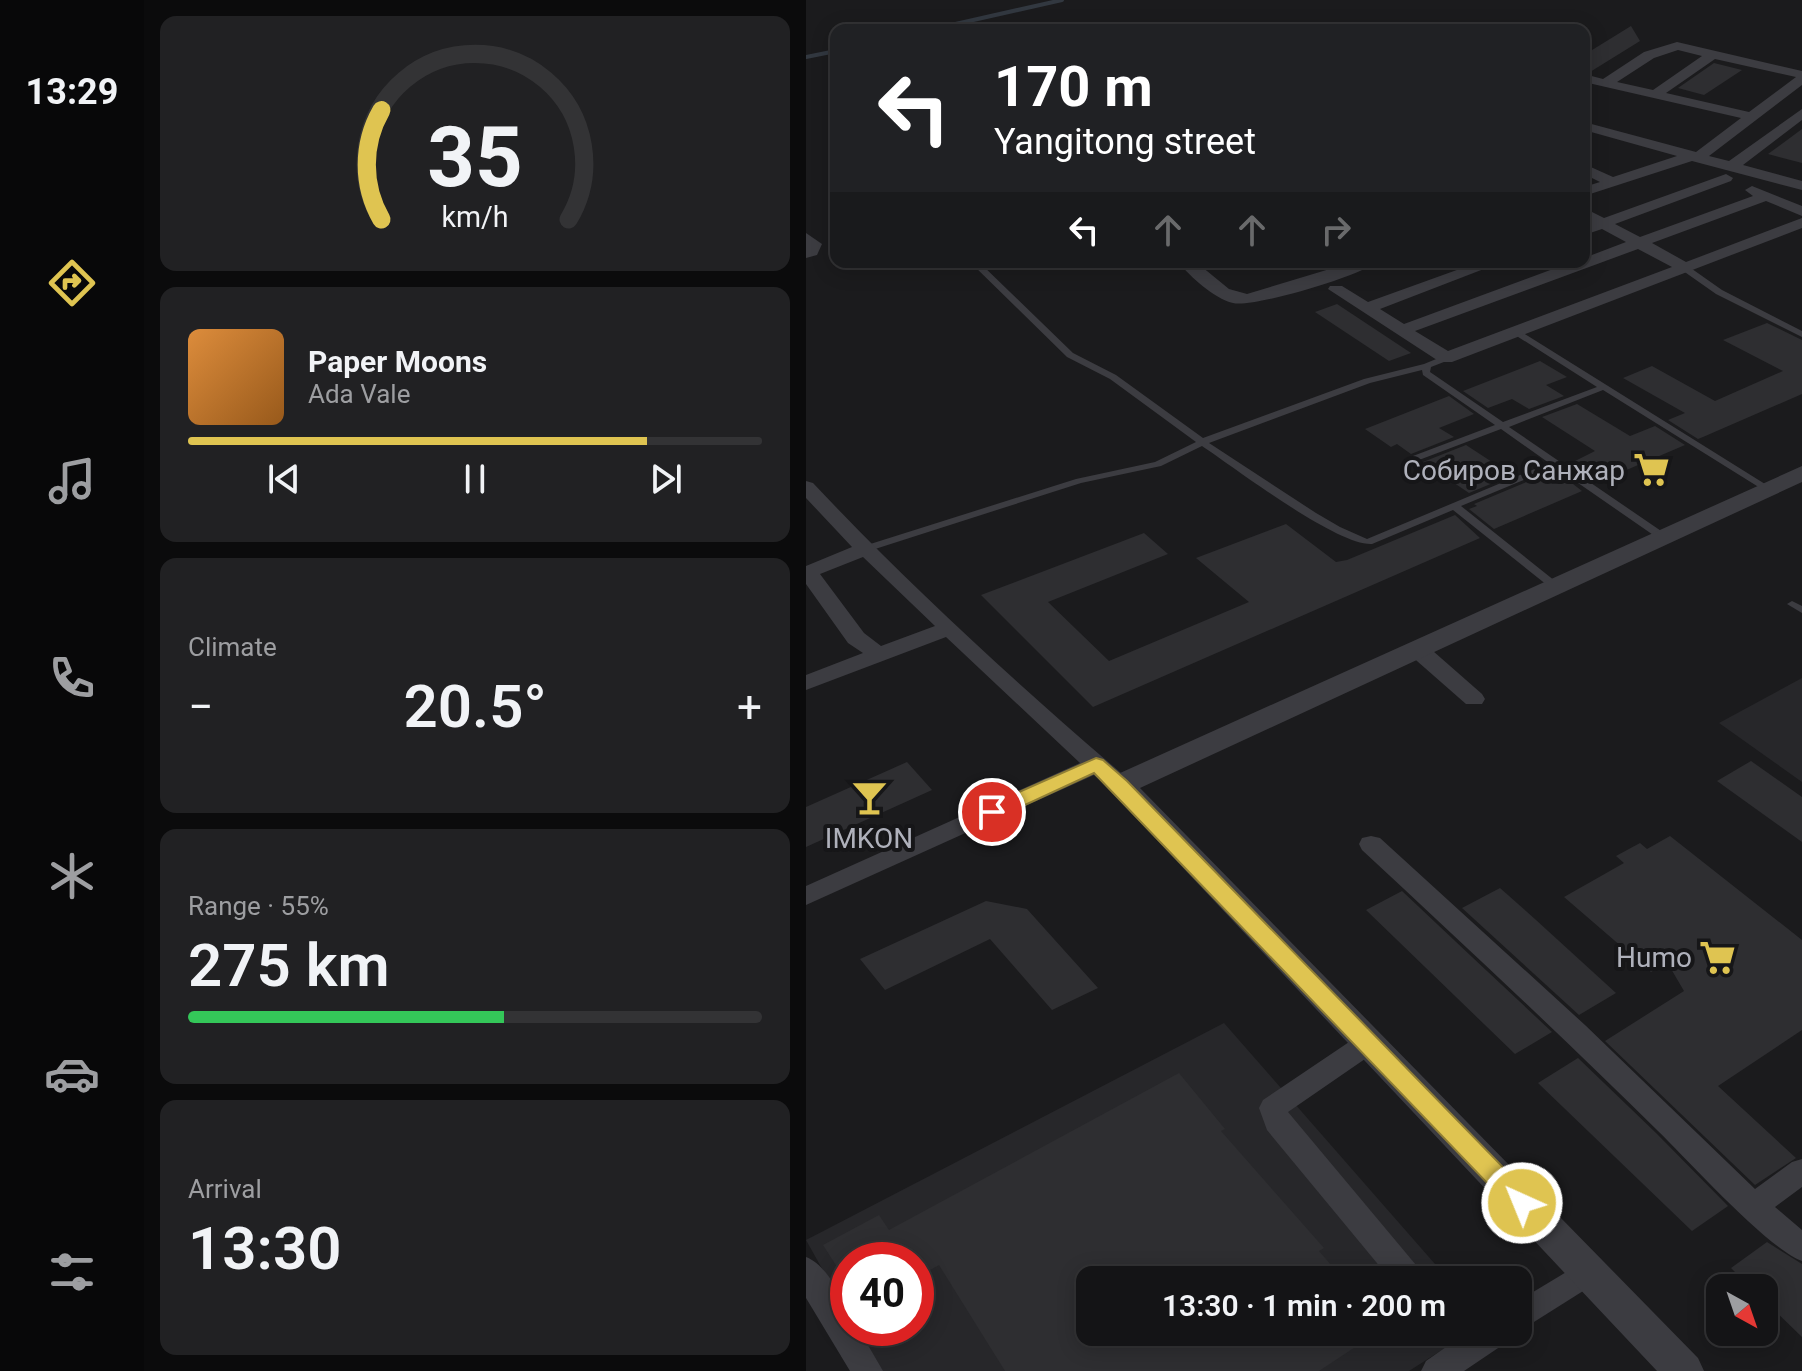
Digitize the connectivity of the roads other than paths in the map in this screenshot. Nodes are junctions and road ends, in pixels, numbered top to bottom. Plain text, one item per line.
1 (1713, 54) junction
2 (1802, 77) edge
3 (1590, 79) edge
4 (1607, 82) junction
5 (1656, 94) junction
6 (1802, 113) edge
7 (1752, 117) junction
8 (1590, 128) edge
9 (1695, 160) junction
10 (1590, 171) edge
11 (1729, 173) junction
12 (1611, 182) junction
13 (1802, 186) edge
14 (1590, 190) edge
15 (1766, 196) junction
16 (1802, 211) edge
17 (1590, 216) edge
18 (1603, 223) junction
19 (1802, 223) edge
20 (1590, 228) edge
21 (1640, 242) junction
22 (1590, 261) edge
23 (1682, 266) junction
24 (980, 268) edge
25 (1200, 268) edge
26 (1349, 268) edge
27 (1477, 268) edge
28 (1570, 268) edge
29 (1336, 289) dead end
30 (1367, 308) junction
31 (1403, 330) junction
32 (1515, 331) junction
33 (1802, 334) edge
34 (1446, 358) junction
35 (1427, 366) junction
36 (1604, 387) junction
37 (1502, 426) junction
38 (1202, 442) junction
39 (1408, 461) dead end
40 (1556, 463) junction
41 (1802, 473) edge
42 (806, 487) edge
43 (1768, 489) junction
44 (1455, 506) junction
45 (1663, 537) junction
46 (868, 548) junction
47 (807, 573) edge
48 (1556, 587) junction
49 (950, 628) junction
50 (1417, 649) junction
51 (879, 654) junction
52 (806, 683) edge
53 (1474, 699) dead end
54 (1108, 775) junction
55 (1371, 844) dead end
56 (806, 896) edge
57 (1368, 1043) junction
58 (1802, 1171) edge
59 (1754, 1206) junction
60 (1802, 1248) edge
61 (1398, 1266) edge
62 (1588, 1272) junction
63 (808, 1279) edge
64 (1532, 1309) edge
65 (1472, 1346) edge
66 (1453, 1357) edge
67 (867, 1371) edge
68 (1684, 1371) edge

1 - 2 street
1 - 4 street
1 - 5 street
2 - 7 street
3 - 4 street
4 - 5 street
5 - 7 street
6 - 11 street
7 - 9 street
8 - 9 street
9 - 11 street
9 - 12 street
10 - 12 street
11 - 13 street
11 - 15 street
11 - 18 street
12 - 14 street
15 - 16 street
15 - 21 street
17 - 18 street
18 - 20 street
18 - 21 street
19 - 23 street
21 - 22 street
21 - 23 street
23 - 32 street
23 - 33 lane
24 - 38 lane
25 - 26 street
27 - 30 street
28 - 31 street
29 - 30 street
30 - 31 street
31 - 34 street
32 - 34 street
32 - 36 lane
34 - 35 lane
35 - 37 lane
35 - 38 lane
36 - 37 lane
36 - 43 lane
37 - 39 lane
37 - 40 lane
38 - 44 lane
38 - 46 lane
40 - 44 lane
40 - 45 lane
41 - 43 street
42 - 46 street
43 - 45 street
44 - 48 lane
45 - 48 street
46 - 47 street
46 - 49 street
47 - 51 street
48 - 50 street
49 - 51 street
49 - 54 street
50 - 53 street
50 - 54 street
51 - 52 street
54 - 56 street
54 - 57 street
55 - 59 street
57 - 61 street
57 - 62 street
58 - 59 street
59 - 60 street
62 - 64 street
62 - 68 street
63 - 67 street
65 - 66 street

